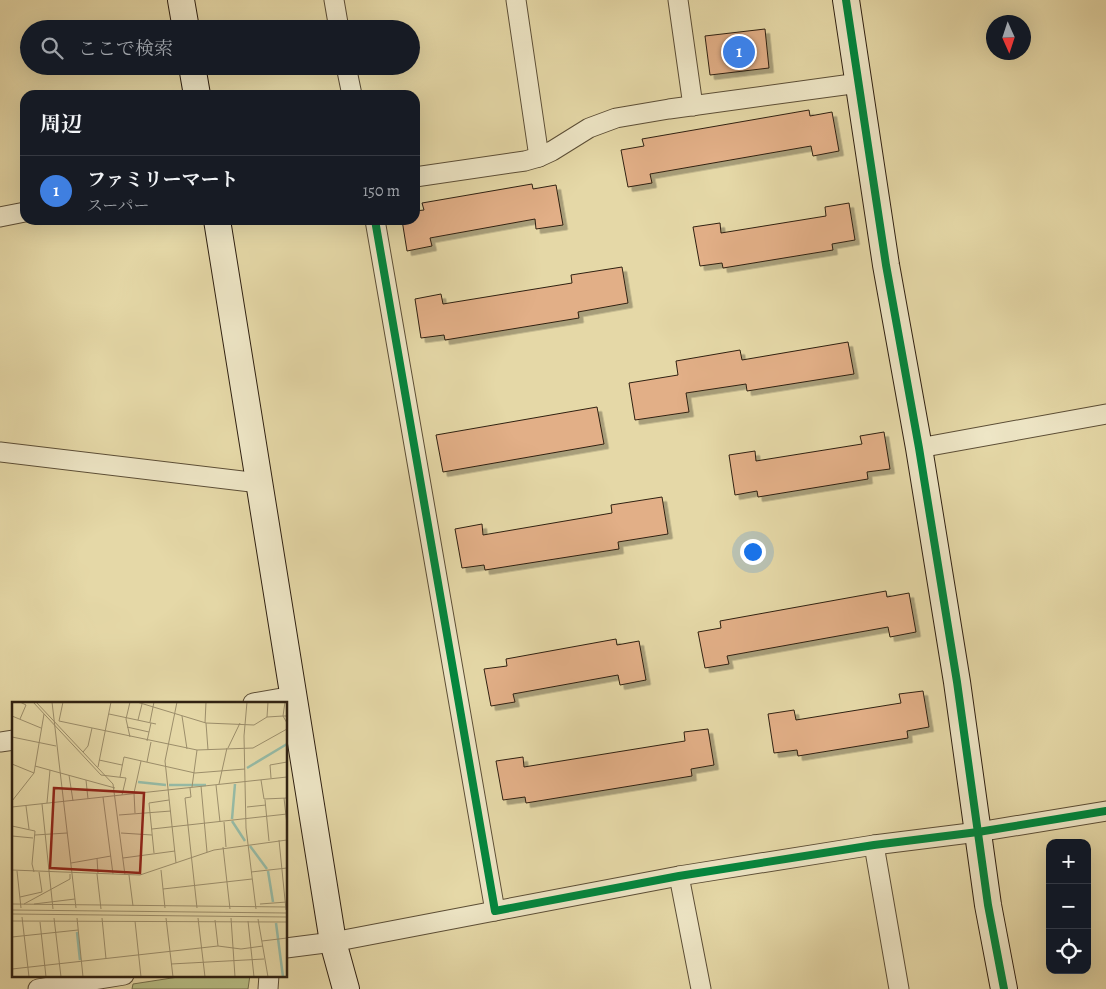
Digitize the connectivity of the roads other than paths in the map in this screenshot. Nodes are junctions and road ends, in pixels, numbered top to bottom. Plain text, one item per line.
1 (181, 0) edge
2 (334, 0) edge
3 (516, 0) edge
4 (678, 0) edge
5 (846, 0) edge
6 (184, 20) edge
7 (337, 20) edge
8 (193, 75) edge
9 (348, 75) edge
10 (858, 82) junction
11 (195, 90) edge
12 (351, 90) edge
13 (693, 106) junction
14 (539, 157) junction
15 (420, 176) edge
16 (20, 213) edge
17 (0, 217) edge
18 (218, 225) edge
19 (376, 225) edge
20 (1106, 414) edge
21 (919, 448) junction
22 (0, 452) edge
23 (259, 483) junction
24 (293, 696) junction
25 (259, 702) edge
26 (1106, 812) edge
27 (978, 832) junction
28 (874, 845) junction
29 (680, 876) junction
30 (495, 911) junction
31 (333, 942) junction
32 (288, 948) edge
33 (269, 976) edge
34 (120, 979) edge
35 (38, 989) edge
36 (268, 989) edge
37 (346, 989) edge
38 (701, 989) edge
39 (898, 989) edge
40 (1004, 989) edge

1 - 6 street
2 - 7 street
3 - 14 street
4 - 13 street
5 - 10 street
8 - 11 street
9 - 12 street
10 - 13 street
10 - 21 street
13 - 14 street
14 - 15 street
16 - 17 street
18 - 23 street
19 - 30 street
20 - 21 street
21 - 27 street
22 - 23 street
23 - 24 street
24 - 25 street
24 - 31 street
26 - 27 street
27 - 28 street
27 - 40 street
28 - 29 street
28 - 39 street
29 - 30 street
29 - 38 street
30 - 31 street
31 - 32 street
31 - 37 street
33 - 36 street
34 - 35 street

